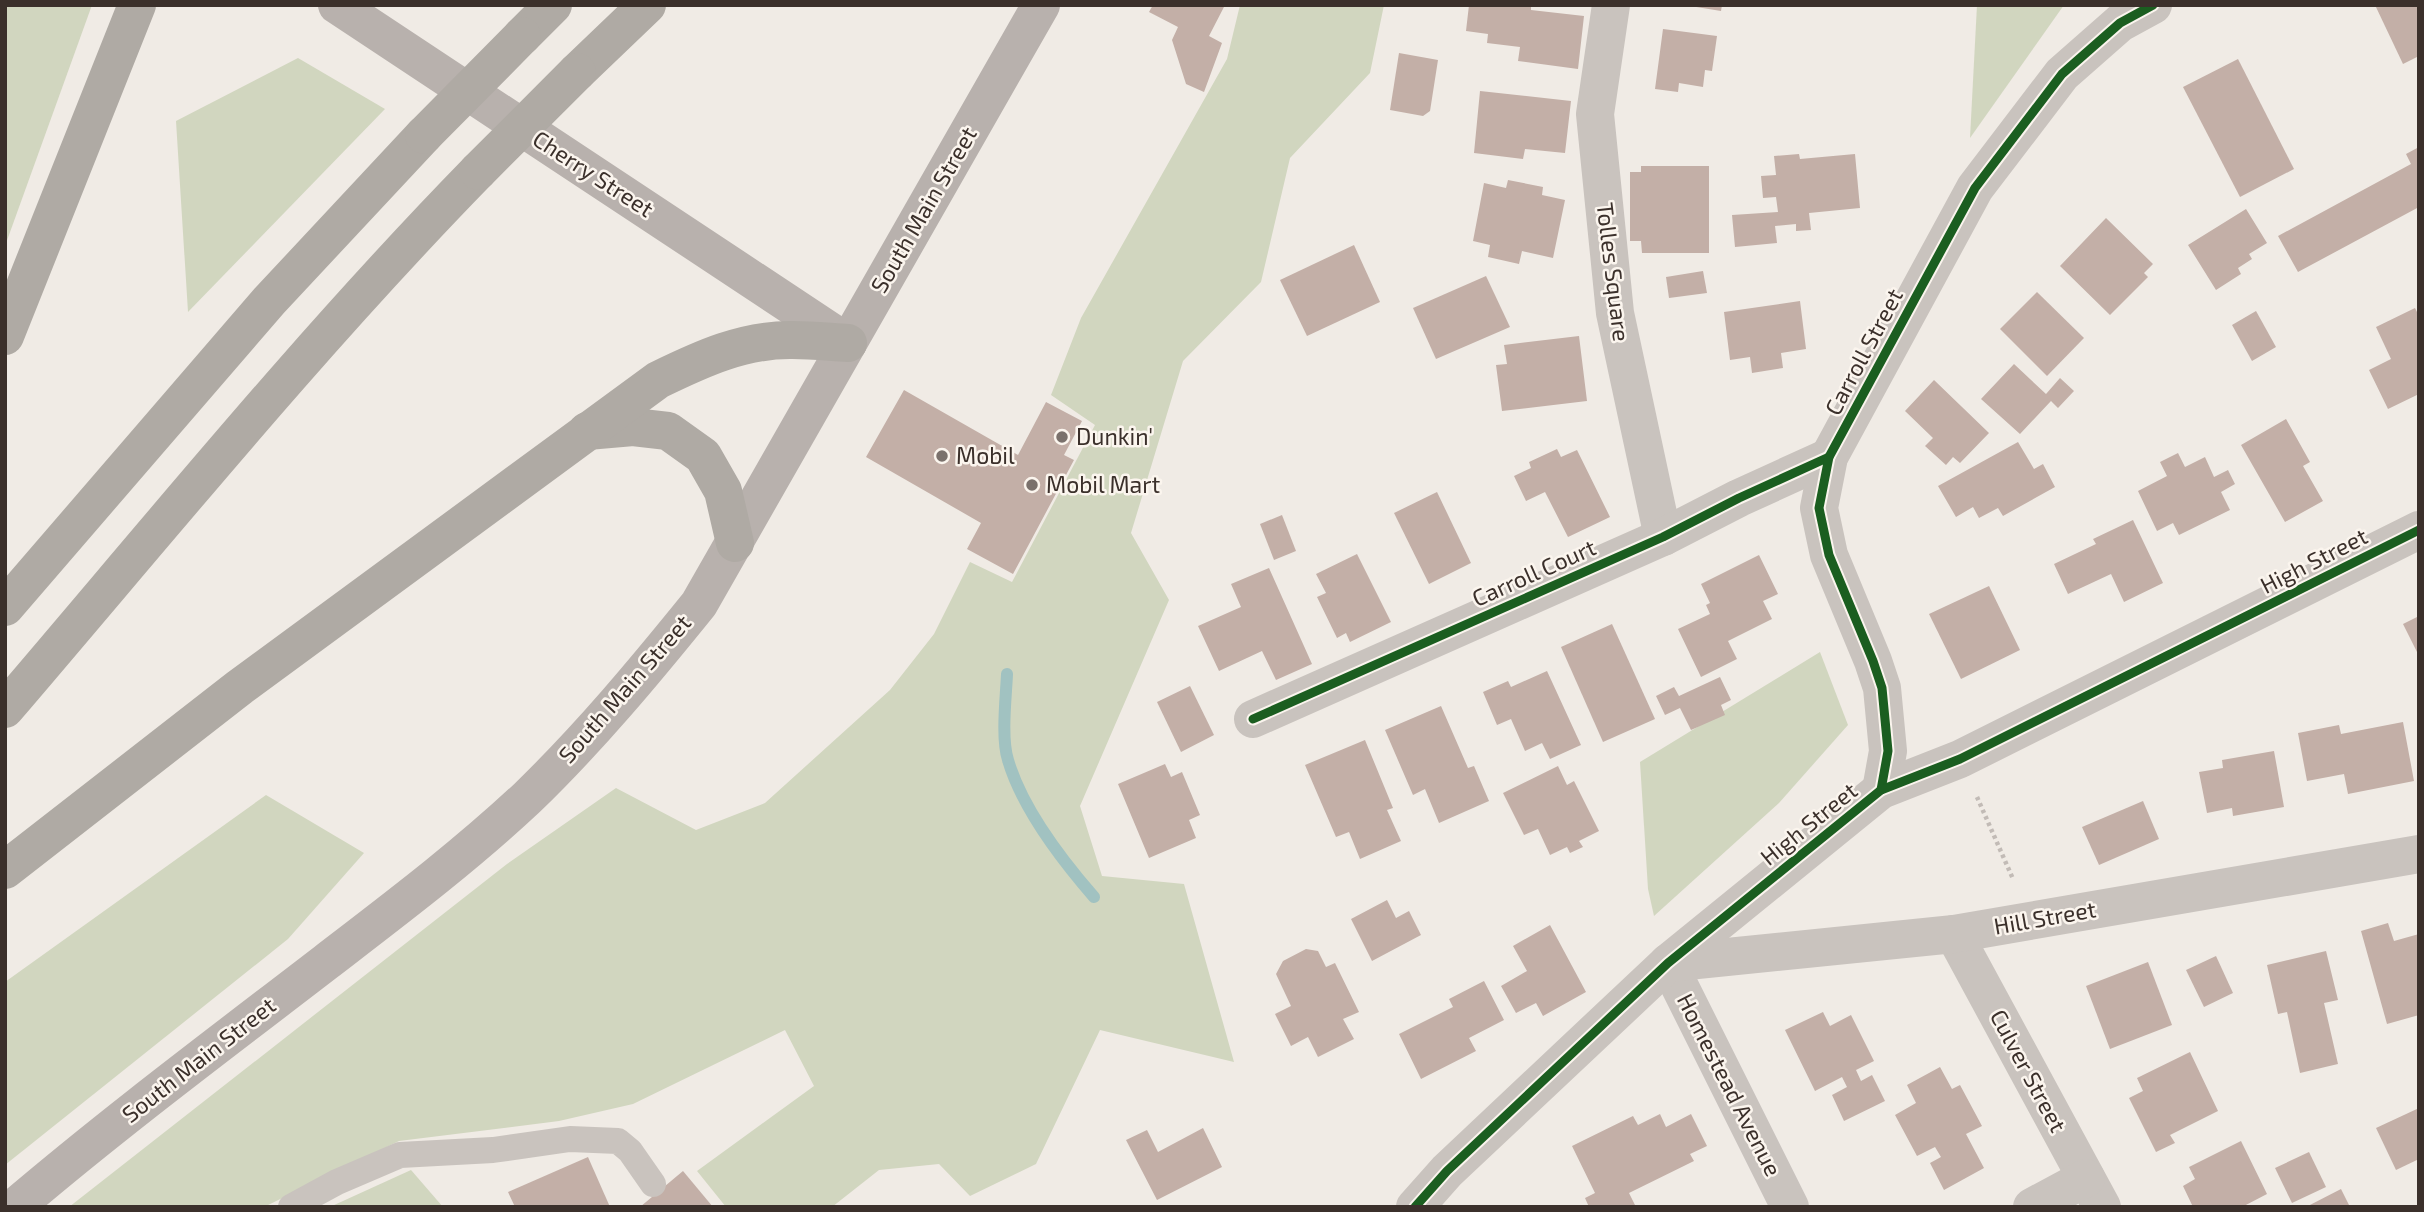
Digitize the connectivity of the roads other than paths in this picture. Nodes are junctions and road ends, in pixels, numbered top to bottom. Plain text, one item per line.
1 (137, 5) edge
2 (337, 5) edge
3 (553, 5) edge
4 (647, 5) edge
5 (1041, 5) edge
6 (1611, 5) edge
7 (2153, 5) edge
8 (2115, 14) edge
9 (5, 336) edge
10 (848, 343) junction
11 (585, 432) junction
12 (1829, 457) junction
13 (2419, 530) edge
14 (1663, 537) junction
15 (735, 542) junction
16 (5, 607) edge
17 (5, 709) edge
18 (1252, 719) dead end
19 (1881, 790) junction
20 (2419, 854) edge
21 (5, 870) edge
22 (1954, 934) junction
23 (1668, 963) junction
24 (653, 1184) dead end
25 (2094, 1193) edge
26 (15, 1207) edge
27 (290, 1207) edge
28 (1415, 1207) edge
29 (1790, 1207) edge
30 (2032, 1207) edge

1 - 9 highway
2 - 10 main road, Cherry Street
3 - 16 highway, bridge
4 - 17 highway, bridge
5 - 10 main road, South Main Street
6 - 14 street, Tolles Square
7 - 8 street, Carroll Street
8 - 12 street, Carroll Street
10 - 11 highway
10 - 15 main road, South Main Street
11 - 15 highway
11 - 21 highway
12 - 14 street, Carroll Court
12 - 19 street, Carroll Street
13 - 19 street, High Street
14 - 18 street, Carroll Court
15 - 26 main road, South Main Street
19 - 23 street, High Street
20 - 22 street, Hill Street
22 - 23 street, Hill Street
22 - 25 street, Culver Street
23 - 28 street, High Street
23 - 29 street, Homestead Avenue
24 - 27 lane
25 - 30 street

